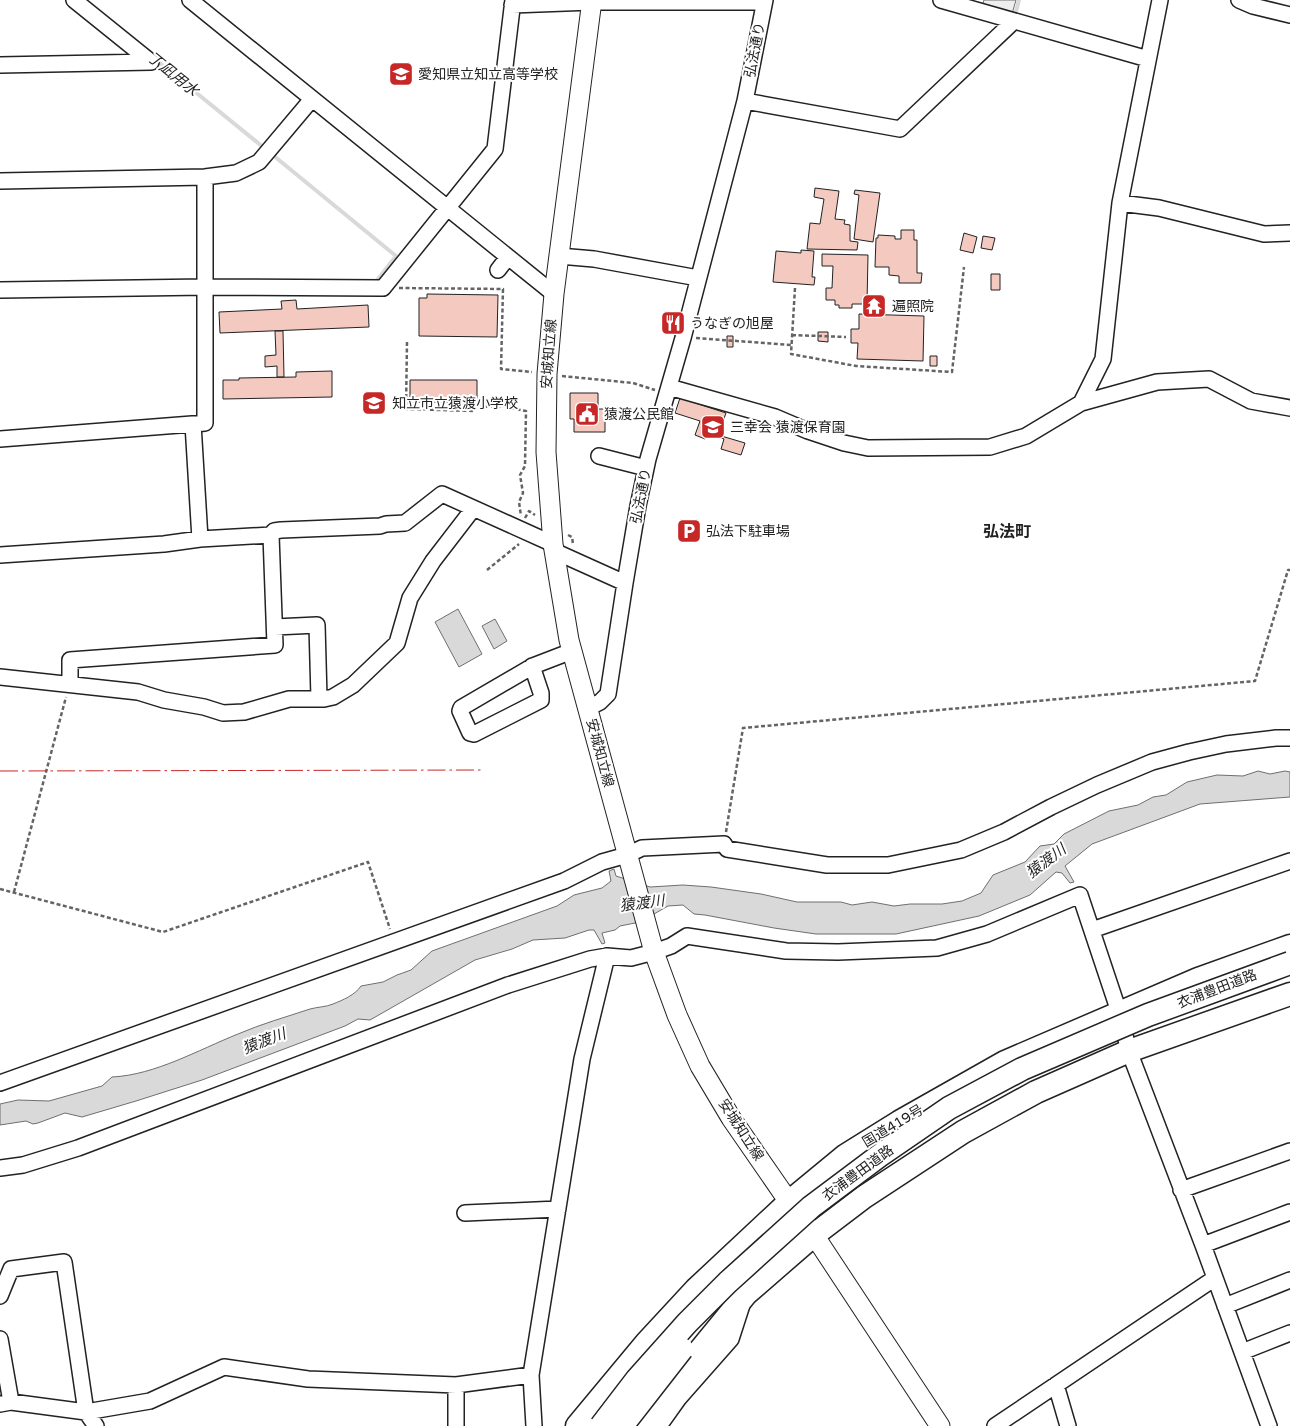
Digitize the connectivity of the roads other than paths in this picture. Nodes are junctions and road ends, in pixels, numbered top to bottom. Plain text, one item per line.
1 (74, 0) edge
2 (190, 0) edge
3 (941, 0) edge
4 (1160, 0) edge
5 (1239, 0) edge
6 (592, 1) edge
7 (649, 1) edge
8 (764, 1) edge
9 (513, 3) edge
10 (1290, 15) edge
11 (1013, 22) junction
12 (1148, 59) junction
13 (0, 65) edge
14 (312, 99) junction
15 (745, 101) junction
16 (205, 178) junction
17 (0, 181) edge
18 (1120, 203) junction
19 (446, 208) junction
20 (1290, 233) edge
21 (559, 256) junction
22 (508, 257) junction
23 (498, 270) dead end
24 (698, 278) junction
25 (205, 287) junction
26 (0, 290) edge
27 (554, 294) junction
28 (668, 390) junction
29 (1081, 403) junction
30 (1290, 408) edge
31 (192, 424) junction
32 (0, 439) edge
33 (599, 456) dead end
34 (646, 468) junction
35 (473, 508) junction
36 (271, 535) junction
37 (200, 539) junction
38 (553, 548) junction
39 (0, 555) edge
40 (625, 583) junction
41 (275, 627) junction
42 (572, 651) junction
43 (532, 666) junction
44 (0, 677) edge
45 (70, 684) junction
46 (319, 698) junction
47 (588, 708) junction
48 (1290, 738) edge
49 (629, 859) junction
50 (1290, 861) edge
51 (1092, 930) junction
52 (1290, 946) edge
53 (652, 948) junction
54 (607, 956) junction
55 (1290, 963) edge
56 (1290, 975) edge
57 (1290, 994) edge
58 (1118, 1012) junction
59 (1129, 1051) junction
60 (0, 1083) edge
61 (1290, 1150) edge
62 (0, 1168) edge
63 (1181, 1190) junction
64 (789, 1202) junction
65 (558, 1209) junction
66 (1290, 1212) edge
67 (465, 1213) dead end
68 (814, 1236) junction
69 (1203, 1245) junction
70 (1214, 1278) junction
71 (1290, 1280) edge
72 (1, 1292) edge
73 (746, 1294) junction
74 (1225, 1306) junction
75 (1290, 1333) edge
76 (0, 1338) edge
77 (1242, 1352) junction
78 (531, 1375) junction
79 (456, 1385) junction
80 (1056, 1385) junction
81 (6, 1403) edge
82 (86, 1412) junction
83 (96, 1426) edge
84 (456, 1426) edge
85 (534, 1426) edge
86 (577, 1426) edge
87 (601, 1426) edge
88 (622, 1426) edge
89 (643, 1426) edge
90 (659, 1426) edge
91 (940, 1426) edge
92 (995, 1426) edge
93 (1068, 1426) edge
94 (1269, 1426) edge

1 - 13 street
2 - 14 street
3 - 11 street
4 - 12 street
5 - 10 street
6 - 7 street
6 - 9 street
6 - 21 main road, 安城知立線
7 - 8 street
8 - 15 street, 弘法通り
9 - 19 street
11 - 12 street
11 - 15 street
12 - 18 street
14 - 16 street
14 - 19 street
15 - 24 street, 弘法通り
16 - 17 street
16 - 25 street
18 - 20 street
18 - 29 street
19 - 22 street
19 - 25 street
21 - 24 street
21 - 27 main road, 安城知立線
22 - 23 street
22 - 27 street
24 - 28 street, 弘法通り
25 - 26 street
25 - 31 street
27 - 38 main road, 安城知立線
28 - 29 street
28 - 34 street, 弘法通り
29 - 30 street
31 - 32 street
31 - 37 street
33 - 34 street
34 - 40 street, 弘法通り
35 - 36 street
35 - 38 street
35 - 46 street
36 - 37 street
36 - 41 street
37 - 39 street
38 - 40 street
38 - 42 main road, 安城知立線
40 - 47 street, 弘法通り
41 - 45 street
41 - 46 street
42 - 43 street
42 - 47 main road, 安城知立線
43 - 43 street
44 - 45 street
45 - 46 street
47 - 49 main road, 安城知立線
48 - 49 street
49 - 53 main road, 安城知立線
49 - 60 street
50 - 51 street
51 - 53 street
51 - 58 street
52 - 58 highway, 国道419号
53 - 54 street
53 - 64 main road, 安城知立線
54 - 62 street
54 - 65 street
55 - 87 highway, 衣浦豊田道路, bridge
56 - 88 highway, 衣浦豊田道路, bridge
57 - 59 highway
58 - 59 street
58 - 64 highway, 国道419号
59 - 63 street
59 - 68 highway
61 - 63 street
63 - 69 street
64 - 68 main road, 安城知立線
64 - 86 highway, 国道419号
65 - 67 street
65 - 78 street
66 - 69 street
68 - 73 highway
68 - 91 main road, 安城知立線
69 - 70 street
70 - 74 street
70 - 80 street
71 - 74 street
72 - 82 street
73 - 89 highway
73 - 90 street
74 - 77 street
75 - 77 street
76 - 81 street
77 - 94 street
78 - 79 street
78 - 85 street
79 - 82 street
79 - 84 street
80 - 92 street
80 - 93 street
81 - 82 street
82 - 83 street

